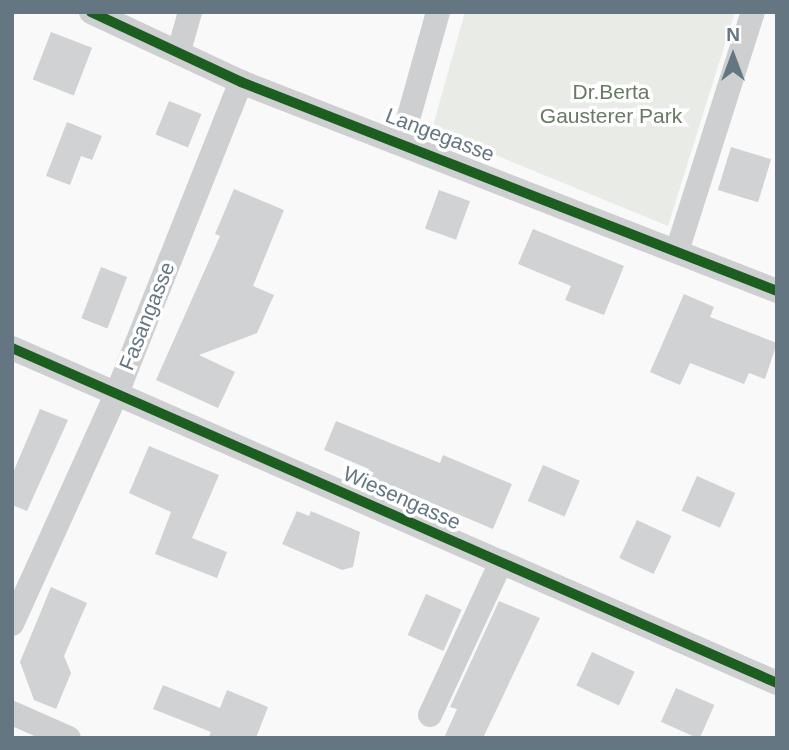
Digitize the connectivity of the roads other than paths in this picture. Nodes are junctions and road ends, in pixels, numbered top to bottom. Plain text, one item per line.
1 (91, 12) edge
2 (190, 12) edge
3 (438, 12) edge
4 (753, 12) edge
5 (179, 51) junction
6 (241, 82) junction
7 (402, 141) junction
8 (678, 248) junction
9 (777, 291) edge
10 (12, 348) edge
11 (117, 393) junction
12 (501, 562) junction
13 (12, 624) edge
14 (777, 683) edge
15 (12, 713) edge
16 (430, 715) dead end
17 (69, 738) edge

1 - 5 street, Langegasse
2 - 5 street
3 - 7 street
4 - 8 street
5 - 6 street, Langegasse
6 - 7 street, Langegasse
6 - 11 street, Fasangasse
7 - 8 street, Langegasse
8 - 9 street, Langegasse
10 - 11 street, Wiesengasse
11 - 12 street, Wiesengasse
11 - 13 street, Fasangasse
12 - 14 street, Wiesengasse
12 - 16 street
15 - 17 street

